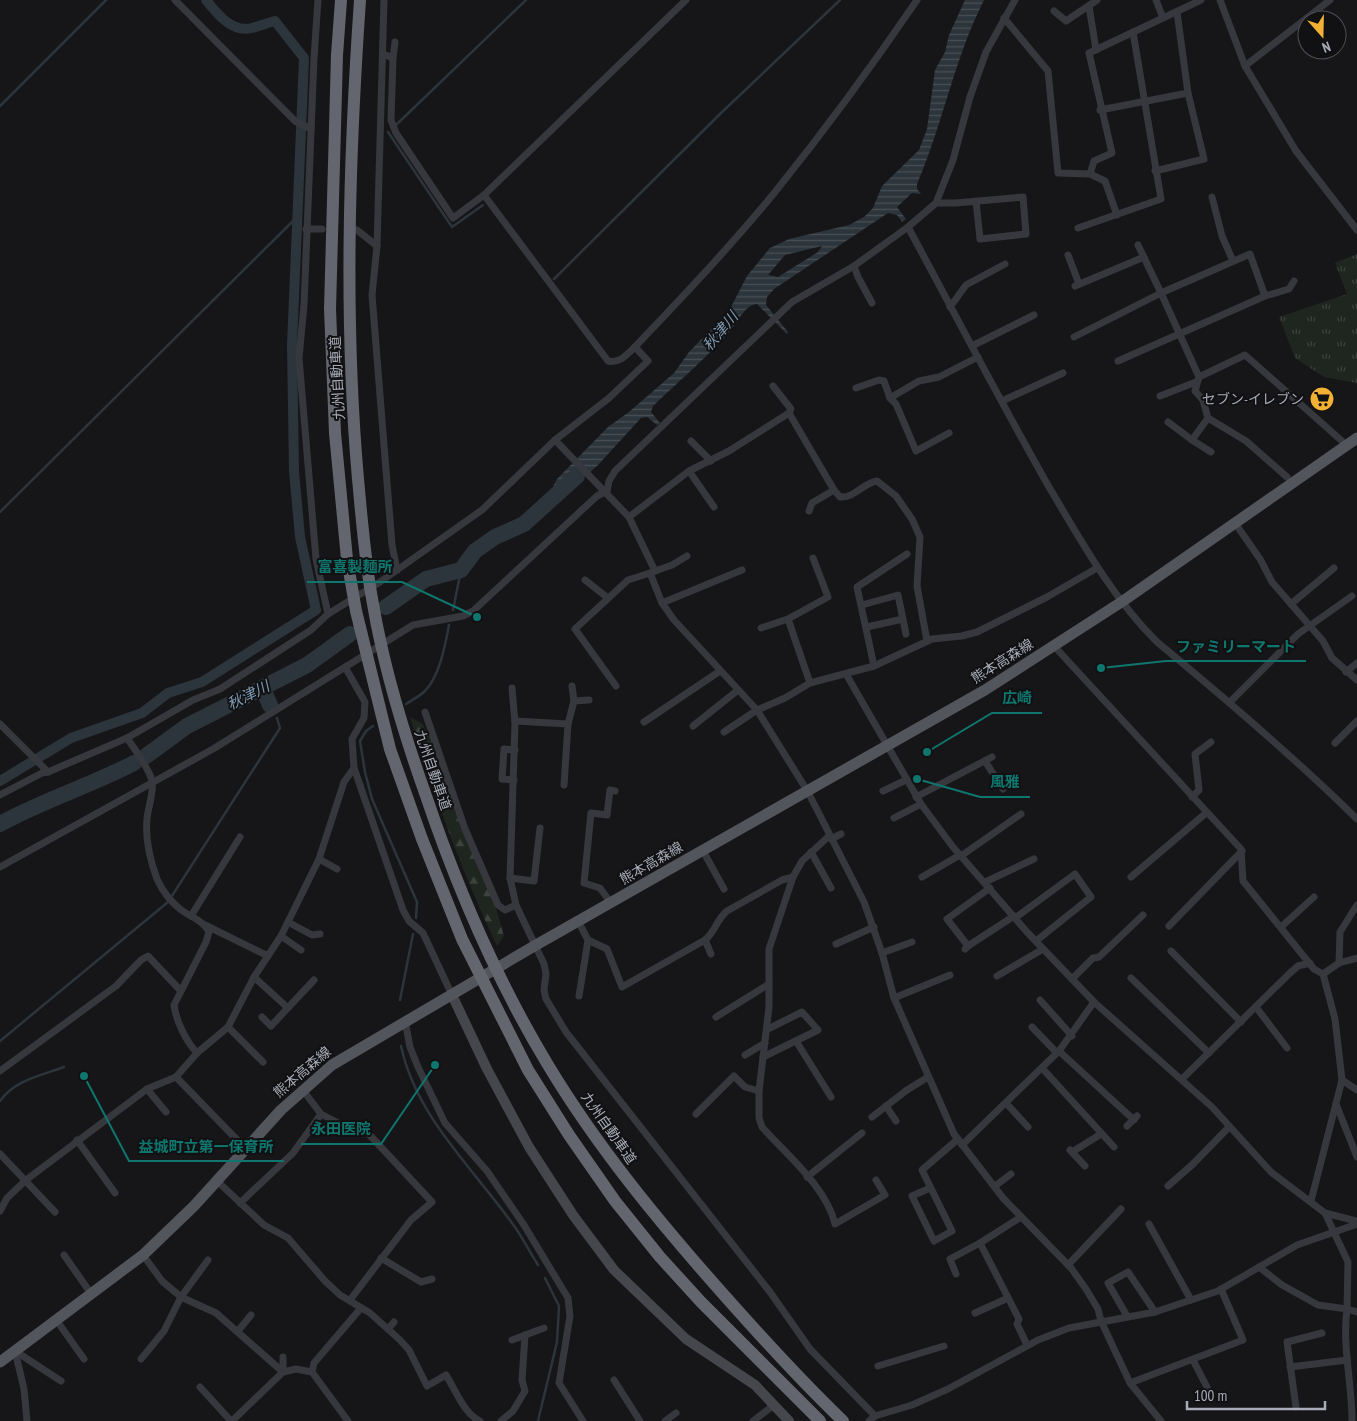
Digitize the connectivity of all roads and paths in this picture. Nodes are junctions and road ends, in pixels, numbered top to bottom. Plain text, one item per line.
1 (175, 0) edge
2 (318, 0) edge
3 (341, 0) edge
4 (360, 0) edge
5 (384, 0) edge
6 (686, 0) edge
7 (917, 0) edge
8 (1015, 0) edge
9 (1097, 0) edge
10 (1156, 0) edge
11 (1201, 0) edge
12 (1220, 0) edge
13 (1330, 0) edge
14 (1089, 6) junction
15 (1054, 11) dead end
16 (1177, 12) junction
17 (1004, 18) junction
18 (1163, 18) junction
19 (1133, 32) junction
20 (395, 42) dead end
21 (1096, 50) junction
22 (382, 54) junction
23 (392, 58) junction
24 (1245, 66) junction
25 (1188, 94) junction
26 (1143, 102) junction
27 (1100, 110) junction
28 (311, 129) junction
29 (1155, 171) junction
30 (1090, 174) junction
31 (484, 195) junction
32 (1212, 197) dead end
33 (976, 202) junction
34 (936, 203) junction
35 (1117, 215) junction
36 (908, 227) junction
37 (1078, 228) dead end
38 (306, 229) junction
39 (322, 229) dead end
40 (357, 230) dead end
41 (1357, 230) edge
42 (1138, 245) dead end
43 (377, 246) junction
44 (1068, 255) dead end
45 (1144, 257) junction
46 (1233, 261) junction
47 (1005, 264) dead end
48 (854, 266) junction
49 (1294, 281) dead end
50 (1161, 293) junction
51 (1265, 296) junction
52 (872, 303) dead end
53 (950, 307) junction
54 (1034, 315) dead end
55 (1179, 335) junction
56 (1074, 337) dead end
57 (972, 346) junction
58 (635, 347) junction
59 (978, 358) junction
60 (1118, 361) dead end
61 (1063, 373) dead end
62 (1197, 380) junction
63 (773, 386) dead end
64 (856, 388) dead end
65 (1160, 396) dead end
66 (890, 398) junction
67 (1002, 401) junction
68 (789, 413) junction
69 (1208, 418) junction
70 (1168, 422) dead end
71 (950, 433) dead end
72 (1357, 438) edge
73 (1192, 440) junction
74 (691, 441) dead end
75 (1342, 441) dead end
76 (558, 442) junction
77 (1211, 452) dead end
78 (711, 461) junction
79 (689, 471) junction
80 (1287, 477) dead end
81 (834, 490) junction
82 (607, 491) junction
83 (714, 507) dead end
84 (808, 511) dead end
85 (629, 517) junction
86 (1235, 523) junction
87 (907, 554) dead end
88 (687, 556) dead end
89 (813, 558) dead end
90 (1097, 568) junction
91 (1334, 568) dead end
92 (397, 570) junction
93 (742, 570) dead end
94 (652, 572) junction
95 (585, 580) dead end
96 (1352, 596) dead end
97 (608, 598) junction
98 (1123, 601) junction
99 (662, 602) junction
100 (1290, 604) junction
101 (862, 605) junction
102 (328, 614) junction
103 (903, 619) junction
104 (788, 620) junction
105 (867, 627) junction
106 (1311, 627) junction
107 (761, 628) dead end
108 (906, 634) dead end
109 (927, 641) junction
110 (1054, 646) junction
111 (1357, 663) edge
112 (874, 666) junction
113 (345, 667) junction
114 (720, 671) junction
115 (1346, 672) junction
116 (846, 674) junction
117 (1357, 680) edge
118 (810, 683) junction
119 (572, 686) dead end
120 (616, 686) dead end
121 (512, 688) dead end
122 (738, 690) junction
123 (590, 700) dead end
124 (574, 701) junction
125 (1230, 702) junction
126 (757, 710) junction
127 (424, 712) dead end
128 (515, 720) junction
129 (1357, 721) edge
130 (644, 722) dead end
131 (0, 724) edge
132 (568, 724) junction
133 (694, 726) dead end
134 (724, 732) dead end
135 (129, 740) junction
136 (1211, 742) dead end
137 (1335, 743) dead end
138 (888, 747) junction
139 (515, 750) junction
140 (992, 757) dead end
141 (985, 761) junction
142 (354, 768) junction
143 (48, 772) junction
144 (151, 779) junction
145 (514, 780) junction
146 (906, 780) junction
147 (564, 785) dead end
148 (1003, 789) dead end
149 (883, 790) dead end
150 (615, 791) dead end
151 (808, 792) junction
152 (0, 795) edge
153 (916, 797) junction
154 (1192, 797) junction
155 (921, 804) junction
156 (1206, 813) junction
157 (1021, 814) dead end
158 (894, 818) dead end
159 (1357, 819) edge
160 (540, 828) dead end
161 (841, 834) dead end
162 (240, 837) dead end
163 (830, 837) junction
164 (703, 851) junction
165 (1242, 851) junction
166 (811, 852) junction
167 (961, 856) junction
168 (318, 859) junction
169 (1034, 859) dead end
170 (0, 866) edge
171 (337, 869) dead end
172 (793, 877) junction
173 (922, 877) dead end
174 (1131, 877) dead end
175 (510, 878) junction
176 (987, 885) junction
177 (831, 888) dead end
178 (724, 889) dead end
179 (1314, 897) dead end
180 (611, 903) junction
181 (516, 905) junction
182 (1357, 905) edge
183 (1143, 915) dead end
184 (191, 916) junction
185 (1015, 917) junction
186 (578, 921) junction
187 (288, 922) junction
188 (206, 925) junction
189 (1169, 926) dead end
190 (874, 927) junction
191 (1281, 927) junction
192 (320, 934) dead end
193 (281, 936) junction
194 (588, 940) junction
195 (705, 940) junction
196 (1036, 941) junction
197 (912, 942) dead end
198 (836, 944) dead end
199 (536, 946) junction
200 (1043, 948) junction
201 (301, 950) dead end
202 (1171, 951) dead end
203 (882, 953) junction
204 (711, 954) dead end
205 (268, 956) junction
206 (1357, 958) edge
207 (1310, 963) junction
208 (1339, 963) junction
209 (1323, 974) junction
210 (950, 975) dead end
211 (997, 976) dead end
212 (254, 978) junction
213 (1072, 978) junction
214 (1130, 978) dead end
215 (314, 980) dead end
216 (769, 984) junction
217 (180, 990) junction
218 (452, 995) junction
219 (579, 996) dead end
220 (894, 998) junction
221 (1040, 1000) dead end
222 (1094, 1002) junction
223 (1256, 1007) junction
224 (288, 1008) junction
225 (262, 1017) dead end
226 (716, 1017) dead end
227 (405, 1021) junction
228 (1240, 1022) junction
229 (228, 1027) junction
230 (1032, 1027) dead end
231 (768, 1029) junction
232 (1072, 1036) junction
233 (796, 1041) junction
234 (765, 1043) junction
235 (1287, 1048) dead end
236 (1058, 1052) junction
237 (1209, 1053) junction
238 (197, 1054) junction
239 (745, 1055) dead end
240 (764, 1057) junction
241 (263, 1062) dead end
242 (1042, 1068) junction
243 (0, 1071) edge
244 (176, 1076) junction
245 (928, 1078) junction
246 (1182, 1079) junction
247 (1342, 1080) junction
248 (147, 1089) junction
249 (302, 1089) junction
250 (1357, 1090) edge
251 (759, 1091) junction
252 (831, 1097) dead end
253 (1006, 1103) junction
254 (1336, 1104) junction
255 (886, 1106) junction
256 (166, 1112) dead end
257 (321, 1114) junction
258 (696, 1114) dead end
259 (872, 1117) dead end
260 (896, 1121) dead end
261 (1127, 1126) dead end
262 (1028, 1127) dead end
263 (1229, 1128) junction
264 (862, 1133) dead end
265 (1101, 1134) junction
266 (78, 1140) junction
267 (960, 1142) junction
268 (1114, 1147) dead end
269 (246, 1148) junction
270 (0, 1154) edge
271 (1357, 1157) edge
272 (1085, 1166) dead end
273 (1011, 1174) dead end
274 (807, 1177) junction
275 (26, 1180) junction
276 (876, 1180) dead end
277 (217, 1181) junction
278 (995, 1186) junction
279 (1168, 1186) dead end
280 (930, 1188) junction
281 (114, 1193) dead end
282 (1311, 1201) junction
283 (240, 1203) junction
284 (1121, 1209) dead end
285 (0, 1211) edge
286 (56, 1212) dead end
287 (1325, 1213) junction
288 (1021, 1218) junction
289 (1357, 1223) edge
290 (1148, 1224) dead end
291 (1334, 1233) junction
292 (980, 1243) junction
293 (64, 1255) dead end
294 (143, 1255) junction
295 (381, 1258) junction
296 (208, 1260) dead end
297 (1068, 1265) junction
298 (1259, 1267) junction
299 (956, 1274) dead end
300 (432, 1279) dead end
301 (1221, 1289) junction
302 (92, 1295) junction
303 (181, 1297) junction
304 (1008, 1298) junction
305 (350, 1300) junction
306 (1191, 1300) junction
307 (361, 1308) junction
308 (1346, 1309) junction
309 (1155, 1312) junction
310 (1357, 1312) edge
311 (975, 1313) dead end
312 (251, 1315) dead end
313 (1127, 1316) junction
314 (57, 1321) junction
315 (1101, 1321) junction
316 (394, 1322) dead end
317 (544, 1328) dead end
318 (388, 1329) junction
319 (238, 1331) junction
320 (1322, 1332) dead end
321 (525, 1335) junction
322 (512, 1340) dead end
323 (1027, 1345) junction
324 (944, 1346) dead end
325 (14, 1351) junction
326 (283, 1357) dead end
327 (84, 1359) dead end
328 (141, 1359) dead end
329 (1193, 1360) junction
330 (1347, 1360) junction
331 (0, 1362) edge
332 (878, 1366) dead end
333 (1290, 1367) junction
334 (283, 1372) junction
335 (312, 1372) junction
336 (614, 1380) dead end
337 (61, 1381) dead end
338 (1130, 1383) junction
339 (200, 1387) dead end
340 (1208, 1389) dead end
341 (774, 1405) junction
342 (1296, 1407) dead end
343 (676, 1413) dead end
344 (875, 1416) junction
345 (474, 1420) edge
346 (27, 1421) edge
347 (233, 1421) edge
348 (348, 1421) edge
349 (500, 1421) edge
350 (583, 1421) edge
351 (640, 1421) edge
352 (665, 1421) edge
353 (753, 1421) edge
354 (789, 1421) edge
355 (820, 1421) edge
356 (843, 1421) edge
357 (869, 1421) edge
358 (1162, 1421) edge
359 (1352, 1421) edge

1 - 28 street
2 - 28 street
3 - 355 highway, 九州自動車道
4 - 356 highway, 九州自動車道
5 - 22 street
6 - 31 street
7 - 58 street
8 - 17 street
9 - 14 street
10 - 18 street
11 - 16 street
12 - 24 street
13 - 24 street
14 - 15 street
14 - 21 street
16 - 18 street
16 - 25 street
17 - 30 street
17 - 34 street
18 - 19 street
19 - 21 street
19 - 26 street
20 - 23 street
21 - 27 street
22 - 23 street
22 - 43 street
23 - 31 street
24 - 41 street
25 - 26 street
25 - 29 street
26 - 27 street
26 - 29 street
27 - 30 street
28 - 38 street
29 - 35 street
30 - 35 street
31 - 58 street
32 - 46 street
33 - 33 street
33 - 34 street
34 - 36 street
35 - 37 street
36 - 48 street
36 - 53 street
38 - 39 street
38 - 102 street
40 - 43 street
42 - 45 street
43 - 92 street
44 - 45 street
45 - 50 street
46 - 50 street
46 - 51 street
47 - 53 street
48 - 52 street
48 - 82 street
49 - 51 street
50 - 55 street
50 - 56 street
51 - 55 street
53 - 57 street
54 - 57 street
55 - 60 street
55 - 62 street
57 - 59 street
58 - 76 street
59 - 66 street
59 - 67 street
61 - 67 street
62 - 65 street
62 - 69 street
62 - 75 street
63 - 68 street
64 - 66 street
66 - 71 street
67 - 90 street
68 - 78 street
68 - 81 street
69 - 73 street
69 - 80 street
70 - 73 street
72 - 86 main road, 熊本高森線
73 - 77 street
74 - 78 street
76 - 82 street
76 - 92 street
78 - 79 street
79 - 83 street
79 - 85 street
81 - 84 street
81 - 109 street
82 - 85 street
82 - 113 street
85 - 94 street
86 - 98 main road, 熊本高森線
86 - 100 street
87 - 101 street
88 - 94 street
89 - 104 street
90 - 98 street
90 - 109 street
91 - 100 street
92 - 102 street
93 - 99 street
94 - 97 street
94 - 99 street
95 - 97 street
96 - 106 street
97 - 120 street
98 - 110 main road, 熊本高森線
98 - 125 street
99 - 114 street
100 - 106 street
101 - 103 street
101 - 105 street
102 - 135 street
103 - 105 street
103 - 108 street
104 - 107 street
104 - 118 street
105 - 112 street
106 - 115 street
106 - 125 street
109 - 112 street
110 - 138 main road, 熊本高森線
110 - 154 street
111 - 115 street
112 - 116 street
113 - 142 street
113 - 144 street
114 - 122 street
114 - 130 street
115 - 117 street
116 - 118 street
116 - 138 street
118 - 126 street
119 - 124 street
121 - 128 street
122 - 126 street
122 - 133 street
123 - 124 street
124 - 132 street
125 - 159 street
126 - 134 street
126 - 151 street
127 - 181 street
128 - 132 street
128 - 139 street
129 - 137 street
131 - 143 street
132 - 147 street
135 - 143 street
135 - 144 street
136 - 154 street
138 - 146 street
138 - 151 main road, 熊本高森線
139 - 145 street
139 - 145 street
140 - 141 street
141 - 148 street
141 - 153 street
142 - 168 street
142 - 218 street
143 - 152 street
144 - 170 street
144 - 184 street
145 - 175 street
146 - 149 street
146 - 153 street
150 - 180 street
151 - 163 street
151 - 164 main road, 熊本高森線
153 - 155 street
154 - 156 street
155 - 158 street
155 - 167 street
156 - 165 street
156 - 174 street
157 - 167 street
160 - 175 street
161 - 163 street
162 - 184 street
163 - 166 street
163 - 190 street
164 - 178 street
164 - 180 main road, 熊本高森線
165 - 189 street
165 - 191 street
166 - 172 street
166 - 177 street
167 - 173 street
167 - 176 street
168 - 171 street
168 - 187 street
169 - 176 street
172 - 195 street
172 - 216 street
175 - 181 street
176 - 185 street
176 - 185 street
179 - 191 street
180 - 186 main road, 熊本高森線
181 - 199 street
182 - 208 street
183 - 213 street
184 - 188 street
185 - 196 street
185 - 196 street
186 - 194 street
186 - 199 main road, 熊本高森線
187 - 192 street
187 - 193 street
188 - 205 street
188 - 217 street
190 - 198 street
190 - 203 street
191 - 207 street
193 - 201 street
193 - 205 street
194 - 195 street
194 - 219 street
195 - 204 street
196 - 200 street
197 - 203 street
199 - 218 main road, 熊本高森線
199 - 344 street
200 - 211 street
200 - 213 street
202 - 228 street
203 - 220 street
205 - 212 street
206 - 208 street
207 - 209 street
207 - 223 street
208 - 209 street
209 - 247 street
210 - 220 street
212 - 224 street
212 - 229 street
213 - 222 street
214 - 237 street
215 - 224 street
216 - 226 street
216 - 231 street
217 - 238 street
217 - 243 street
218 - 227 main road, 熊本高森線
218 - 341 street
220 - 245 street
221 - 232 street
222 - 232 street
222 - 246 street
223 - 228 street
223 - 235 street
224 - 225 street
227 - 249 main road, 熊本高森線
227 - 350 street
228 - 237 street
229 - 238 street
229 - 241 street
230 - 236 street
231 - 233 street
231 - 234 street
232 - 236 street
233 - 240 street
233 - 252 street
234 - 239 street
234 - 240 street
236 - 242 street
236 - 261 street
237 - 246 street
238 - 244 street
240 - 251 street
242 - 253 street
242 - 265 street
244 - 248 street
244 - 269 street
245 - 255 street
245 - 267 street
246 - 263 street
247 - 250 street
247 - 254 street
248 - 256 street
248 - 266 street
249 - 257 street
249 - 269 main road, 熊本高森線
251 - 258 street
251 - 274 street
253 - 262 street
253 - 267 street
254 - 271 street
254 - 282 street
255 - 259 street
255 - 260 street
257 - 283 street
257 - 295 street
263 - 279 street
263 - 282 street
264 - 274 street
265 - 268 street
265 - 272 street
266 - 275 street
266 - 281 street
267 - 278 street
267 - 280 street
269 - 277 main road, 熊本高森線
270 - 275 street
273 - 278 street
274 - 276 street
275 - 285 street
275 - 286 street
277 - 283 street
277 - 294 main road, 熊本高森線
278 - 288 street
280 - 280 street
282 - 287 street
283 - 305 street
284 - 297 street
287 - 289 street
287 - 291 street
288 - 292 street
288 - 297 street
289 - 291 street
290 - 306 street
291 - 298 street
291 - 308 street
292 - 299 street
292 - 304 street
293 - 302 street
294 - 302 main road, 熊本高森線
294 - 303 street
295 - 300 street
295 - 305 street
296 - 303 street
297 - 315 street
298 - 301 street
298 - 308 street
301 - 306 street
301 - 329 street
302 - 314 main road, 熊本高森線
303 - 319 street
303 - 328 street
304 - 311 street
304 - 323 street
305 - 307 street
306 - 309 street
307 - 318 street
307 - 335 street
308 - 310 street
308 - 330 street
309 - 313 street
309 - 313 street
312 - 319 street
313 - 315 street
314 - 325 main road, 熊本高森線
314 - 327 street
315 - 323 street
315 - 338 street
316 - 318 street
317 - 321 street
318 - 345 street
319 - 334 street
320 - 333 street
321 - 322 street
321 - 349 street
323 - 344 street
324 - 332 street
325 - 331 main road, 熊本高森線
325 - 337 street
325 - 346 street
326 - 334 street
329 - 338 street
329 - 340 street
330 - 333 street
330 - 359 street
333 - 342 street
334 - 335 street
334 - 347 street
335 - 348 street
336 - 351 street
338 - 358 street
339 - 347 street
341 - 353 street
341 - 354 street
343 - 352 street
344 - 357 street

